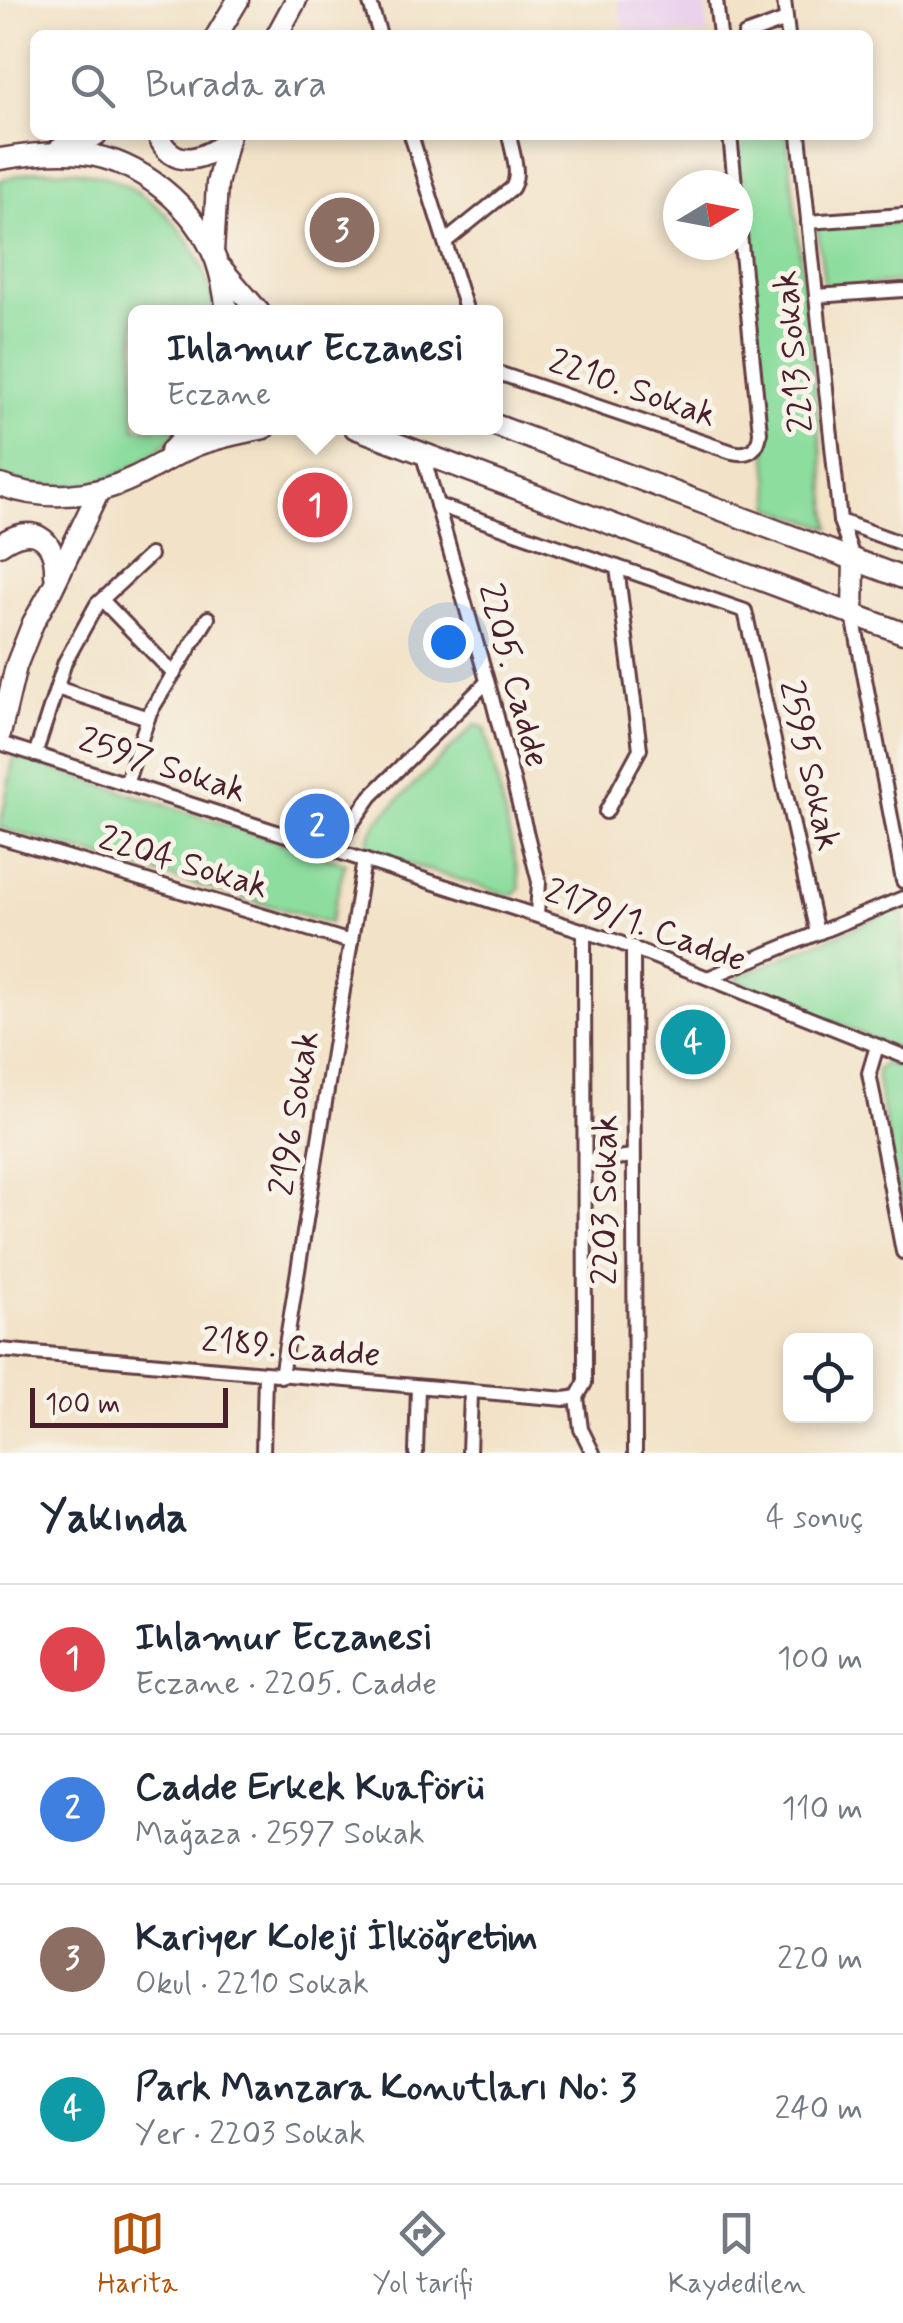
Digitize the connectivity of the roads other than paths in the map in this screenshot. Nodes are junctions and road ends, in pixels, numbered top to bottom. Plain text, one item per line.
1 (238, 0) edge
2 (296, 0) edge
3 (368, 0) edge
4 (716, 0) edge
5 (784, 0) edge
6 (786, 20) junction
7 (220, 30) edge
8 (280, 30) edge
9 (378, 30) edge
10 (719, 30) edge
11 (759, 30) edge
12 (787, 30) edge
13 (82, 140) edge
14 (161, 140) edge
15 (226, 140) edge
16 (227, 140) edge
17 (413, 140) edge
18 (509, 140) edge
19 (730, 140) edge
20 (800, 140) edge
21 (47, 152) junction
22 (0, 159) edge
23 (734, 170) edge
24 (903, 216) edge
25 (808, 222) junction
26 (445, 242) junction
27 (215, 258) junction
28 (743, 260) edge
29 (903, 290) edge
30 (816, 296) junction
31 (226, 305) edge
32 (253, 305) edge
33 (465, 305) edge
34 (503, 375) edge
35 (503, 427) edge
36 (187, 435) edge
37 (238, 435) edge
38 (375, 435) edge
39 (422, 452) junction
40 (153, 466) junction
41 (0, 485) edge
42 (98, 491) junction
43 (437, 505) junction
44 (840, 521) junction
45 (0, 544) edge
46 (903, 544) edge
47 (150, 555) dead end
48 (854, 560) junction
49 (617, 567) junction
50 (903, 578) edge
51 (51, 591) junction
52 (102, 600) junction
53 (853, 615) junction
54 (208, 618) dead end
55 (903, 634) edge
56 (174, 674) junction
57 (487, 682) junction
58 (56, 688) junction
59 (148, 718) junction
60 (0, 734) edge
61 (0, 743) edge
62 (35, 755) junction
63 (126, 784) junction
64 (606, 812) dead end
65 (0, 837) edge
66 (338, 852) junction
67 (364, 860) junction
68 (903, 882) edge
69 (903, 898) edge
70 (537, 915) junction
71 (584, 930) junction
72 (817, 933) junction
73 (351, 942) junction
74 (633, 947) junction
75 (710, 977) junction
76 (877, 1046) junction
77 (903, 1056) edge
78 (633, 1156) junction
79 (584, 1162) junction
80 (903, 1252) edge
81 (0, 1350) edge
82 (265, 1374) junction
83 (281, 1376) junction
84 (418, 1387) junction
85 (471, 1392) junction
86 (576, 1397) junction
87 (263, 1453) edge
88 (416, 1453) edge
89 (469, 1453) edge
90 (592, 1453) edge
91 (635, 1453) edge

1 - 7 main road
2 - 8 main road
3 - 9 street
4 - 10 street
5 - 6 street
6 - 11 street
6 - 12 street
13 - 21 main road
14 - 15 main road
16 - 27 main road
17 - 26 street
18 - 26 street
19 - 23 street
20 - 25 street, 2213 Sokak
21 - 22 main road
21 - 27 main road
24 - 25 street
25 - 30 street, 2213 Sokak
26 - 33 street
27 - 31 main road
27 - 32 main road
28 - 34 street, 2210. Sokak
29 - 30 street
30 - 44 street, 2213 Sokak
35 - 48 main road
36 - 40 main road
37 - 40 main road
38 - 39 main road
39 - 43 street, 2205. Cadde
39 - 53 main road
40 - 42 main road
41 - 42 main road
42 - 51 main road
43 - 49 street
43 - 57 street, 2205. Cadde
44 - 46 street
44 - 48 street, 2213 Sokak
45 - 51 main road
47 - 52 street
48 - 50 main road
48 - 53 main road
49 - 64 street
49 - 72 street, 2595 Sokak
51 - 60 main road
52 - 56 street
52 - 58 street
53 - 55 main road
53 - 68 street
54 - 56 street
56 - 59 street
57 - 66 street
57 - 70 street, 2205. Cadde
58 - 59 street
58 - 62 street
59 - 63 street
61 - 62 street, 2597 Sokak
62 - 63 street, 2597 Sokak
63 - 66 street, 2597 Sokak
65 - 73 street, 2204 Sokak
66 - 67 street, 2597 Sokak
67 - 70 street, 2179/1. Cadde
67 - 73 street, 2196 Sokak
69 - 72 street
70 - 71 street, 2179/1. Cadde
71 - 74 street, 2179/1. Cadde
71 - 79 street, 2203 Sokak
72 - 75 street
73 - 83 street, 2196 Sokak
74 - 75 street, 2179/1. Cadde
74 - 78 street, 2203 Sokak
75 - 76 street, 2179/1. Cadde
76 - 77 street, 2179/1. Cadde
76 - 80 street
78 - 79 street
78 - 91 street, 2203 Sokak
79 - 86 street, 2203 Sokak
81 - 82 street, 2189. Cadde
82 - 83 street, 2189. Cadde
82 - 87 street
83 - 84 street, 2189. Cadde
84 - 85 street, 2189. Cadde
84 - 88 street
85 - 86 street, 2189. Cadde
85 - 89 street
86 - 90 street

